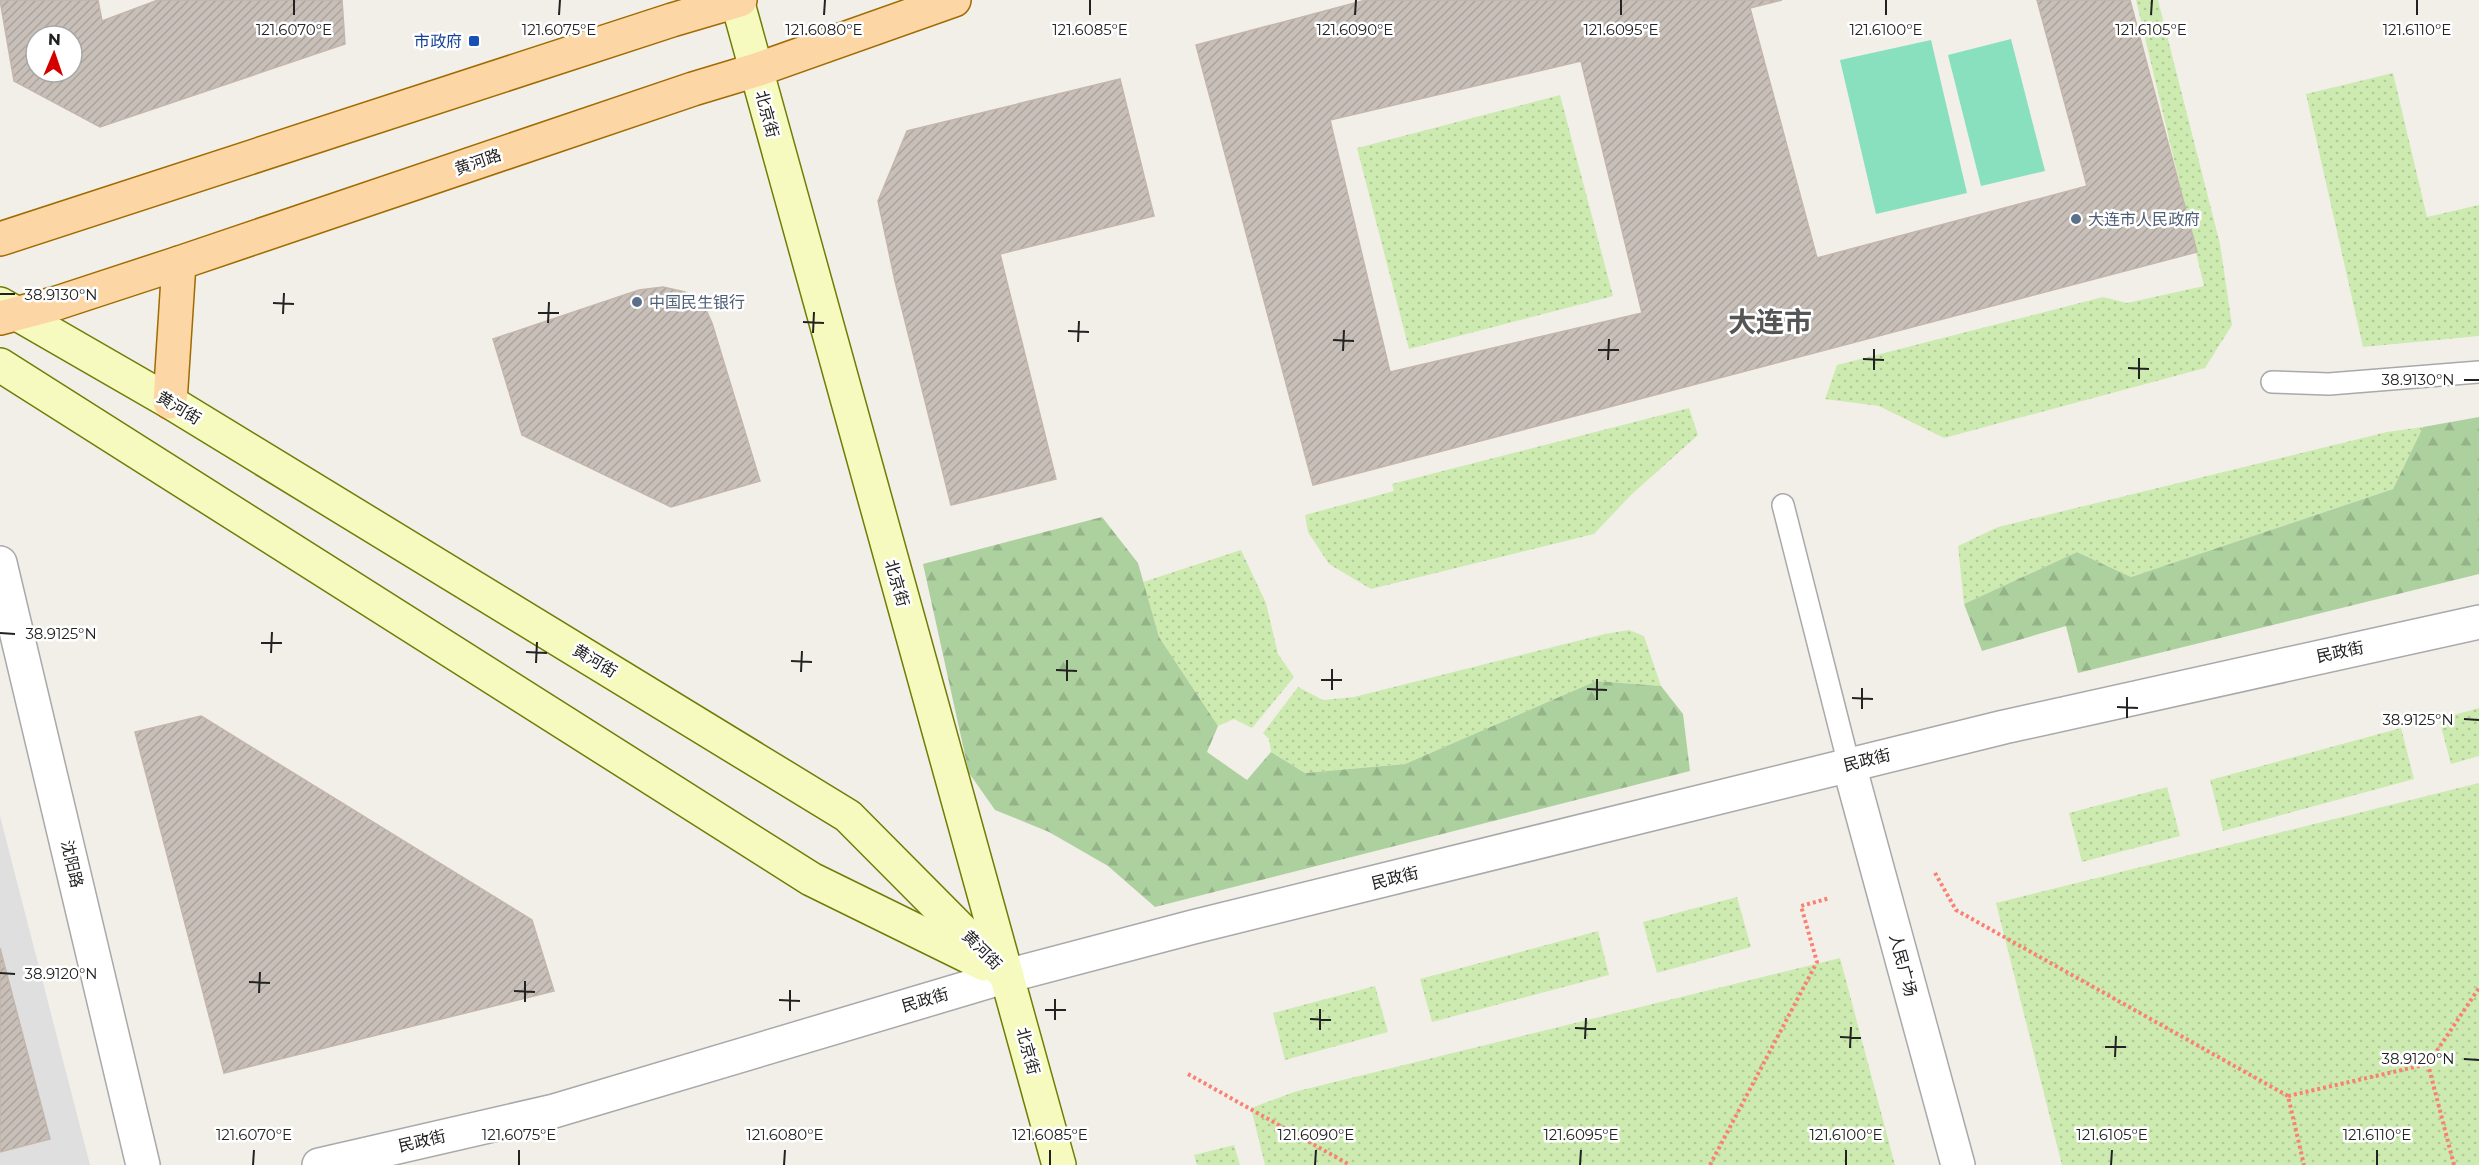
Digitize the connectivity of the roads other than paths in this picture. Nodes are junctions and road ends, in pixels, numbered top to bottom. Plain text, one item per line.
1 (738, 0) edge
2 (954, 0) edge
3 (756, 70) junction
4 (0, 239) edge
5 (179, 263) junction
6 (5, 312) edge
7 (0, 365) edge
8 (2479, 372) edge
9 (2272, 382) dead end
10 (170, 402) junction
11 (1783, 506) dead end
12 (0, 563) edge
13 (2479, 622) edge
14 (1849, 765) junction
15 (1007, 976) junction
16 (143, 1165) edge
17 (319, 1165) edge
18 (1059, 1165) edge
19 (1958, 1165) edge

1 - 3 main road, 北京街
1 - 4 main road
2 - 3 main road, 黄河路
3 - 5 main road, 黄河路
3 - 15 main road, 北京街
5 - 6 main road, 黄河路
5 - 10 main road
6 - 10 main road, 黄河街
7 - 15 main road, 黄河街
8 - 9 lane
10 - 15 main road, 黄河街
11 - 14 lane
12 - 16 street, 沈阳路
13 - 14 street, 民政街
14 - 15 street, 民政街
14 - 19 street, 人民广场
15 - 17 street, 民政街
15 - 18 main road, 北京街

